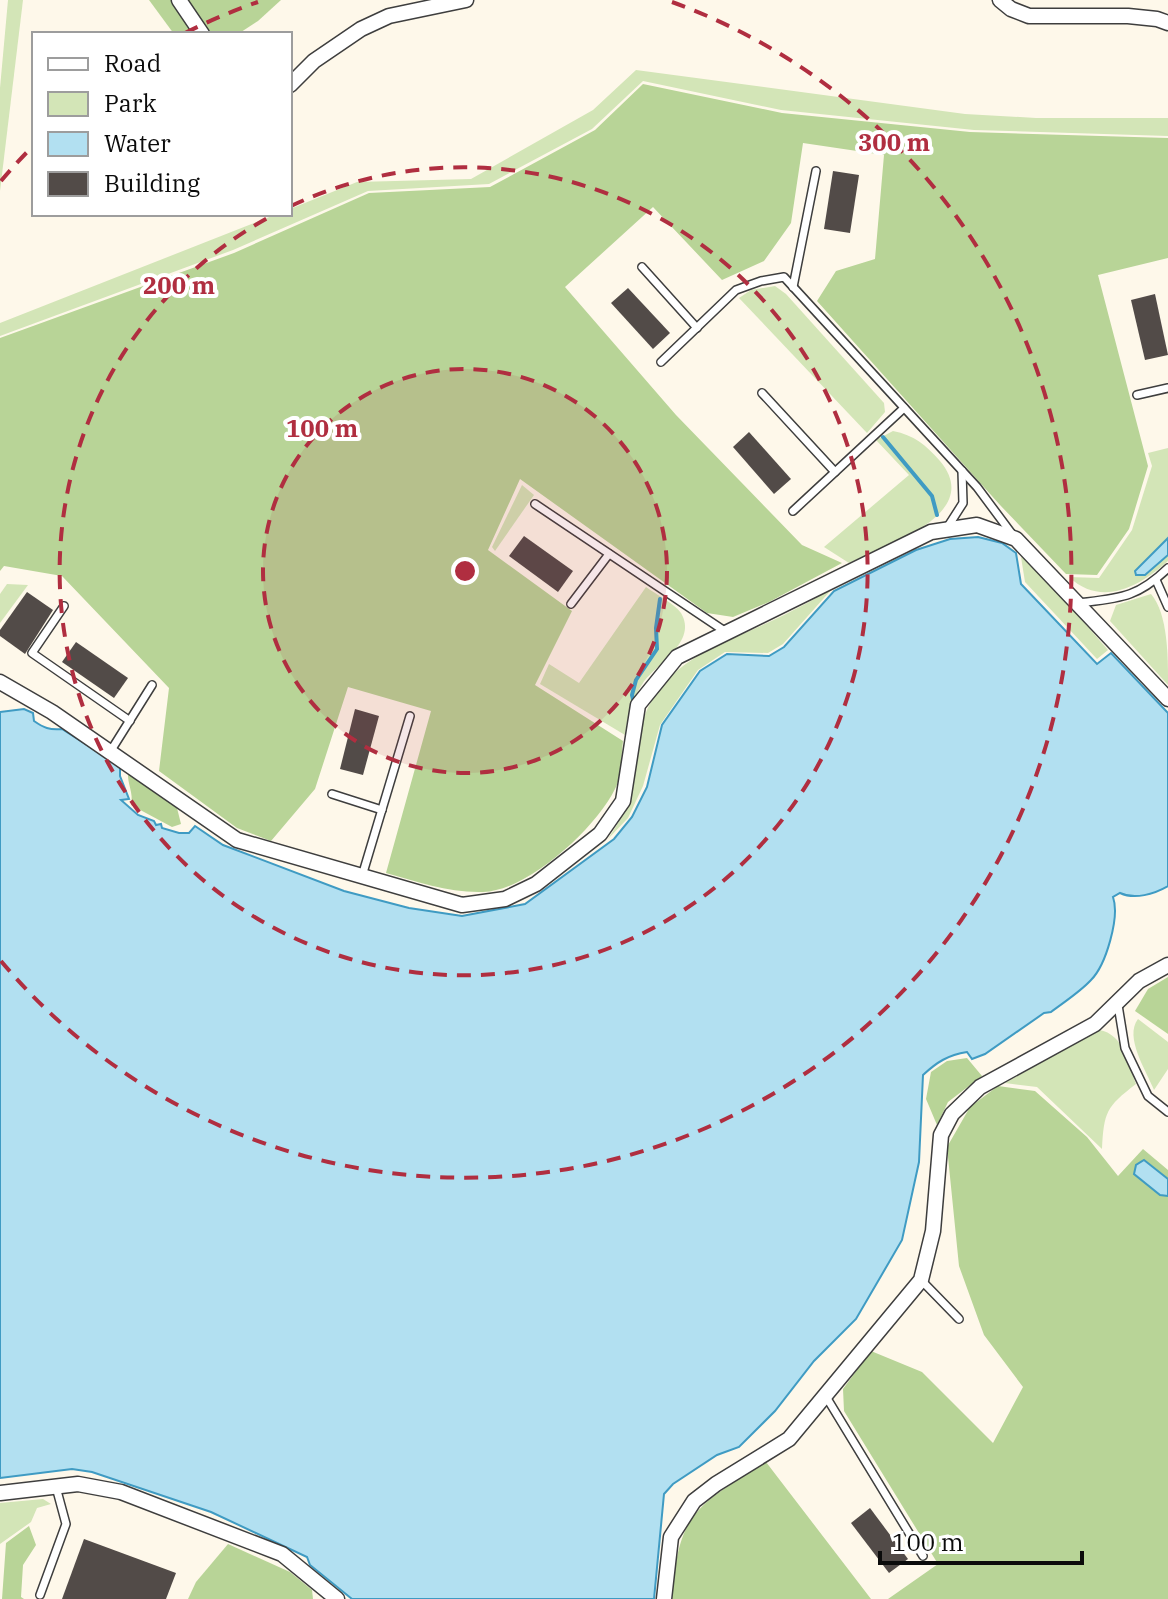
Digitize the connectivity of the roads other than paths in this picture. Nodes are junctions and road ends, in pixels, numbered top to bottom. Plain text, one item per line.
1 (179, 0) edge
2 (466, 0) edge
3 (1000, 0) edge
4 (1168, 23) edge
5 (201, 32) edge
6 (292, 83) edge
7 (816, 171) dead end
8 (642, 267) dead end
9 (793, 287) junction
10 (697, 328) junction
11 (661, 362) dead end
12 (1168, 388) edge
13 (762, 393) dead end
14 (1137, 395) dead end
15 (904, 408) junction
16 (962, 471) junction
17 (835, 472) junction
18 (535, 504) dead end
19 (793, 511) dead end
20 (945, 530) junction
21 (1016, 539) junction
22 (609, 554) junction
23 (1168, 568) edge
24 (1156, 580) junction
25 (1077, 603) junction
26 (571, 604) dead end
27 (64, 606) dead end
28 (1168, 607) edge
29 (726, 632) junction
30 (0, 682) edge
31 (152, 685) dead end
32 (1168, 699) edge
33 (410, 716) dead end
34 (130, 721) junction
35 (110, 752) junction
36 (332, 794) dead end
37 (382, 810) junction
38 (362, 876) junction
39 (1168, 965) edge
40 (1118, 1002) junction
41 (1168, 1112) edge
42 (921, 1280) junction
43 (959, 1319) dead end
44 (825, 1395) junction
45 (56, 1487) junction
46 (0, 1493) edge
47 (923, 1556) dead end
48 (40, 1595) dead end
49 (329, 1596) edge
50 (664, 1599) edge

1 - 5 street
2 - 6 street
3 - 4 street
7 - 9 lane
8 - 10 lane
9 - 10 lane
9 - 15 lane
10 - 11 lane
12 - 14 lane
13 - 17 lane
15 - 16 lane
15 - 17 lane
16 - 20 lane
16 - 21 lane
17 - 19 lane
18 - 22 lane
20 - 21 street
20 - 29 street
21 - 25 street
22 - 26 lane
22 - 29 lane
23 - 24 lane
24 - 25 lane
24 - 28 lane
25 - 32 street
27 - 34 lane
29 - 38 street
30 - 35 street
31 - 34 lane
33 - 37 lane
34 - 35 lane
35 - 38 street
36 - 37 lane
37 - 38 lane
39 - 40 street
40 - 41 lane
40 - 42 street
42 - 43 lane
42 - 44 street
44 - 47 lane
44 - 50 street
45 - 46 street
45 - 48 lane
45 - 49 street

